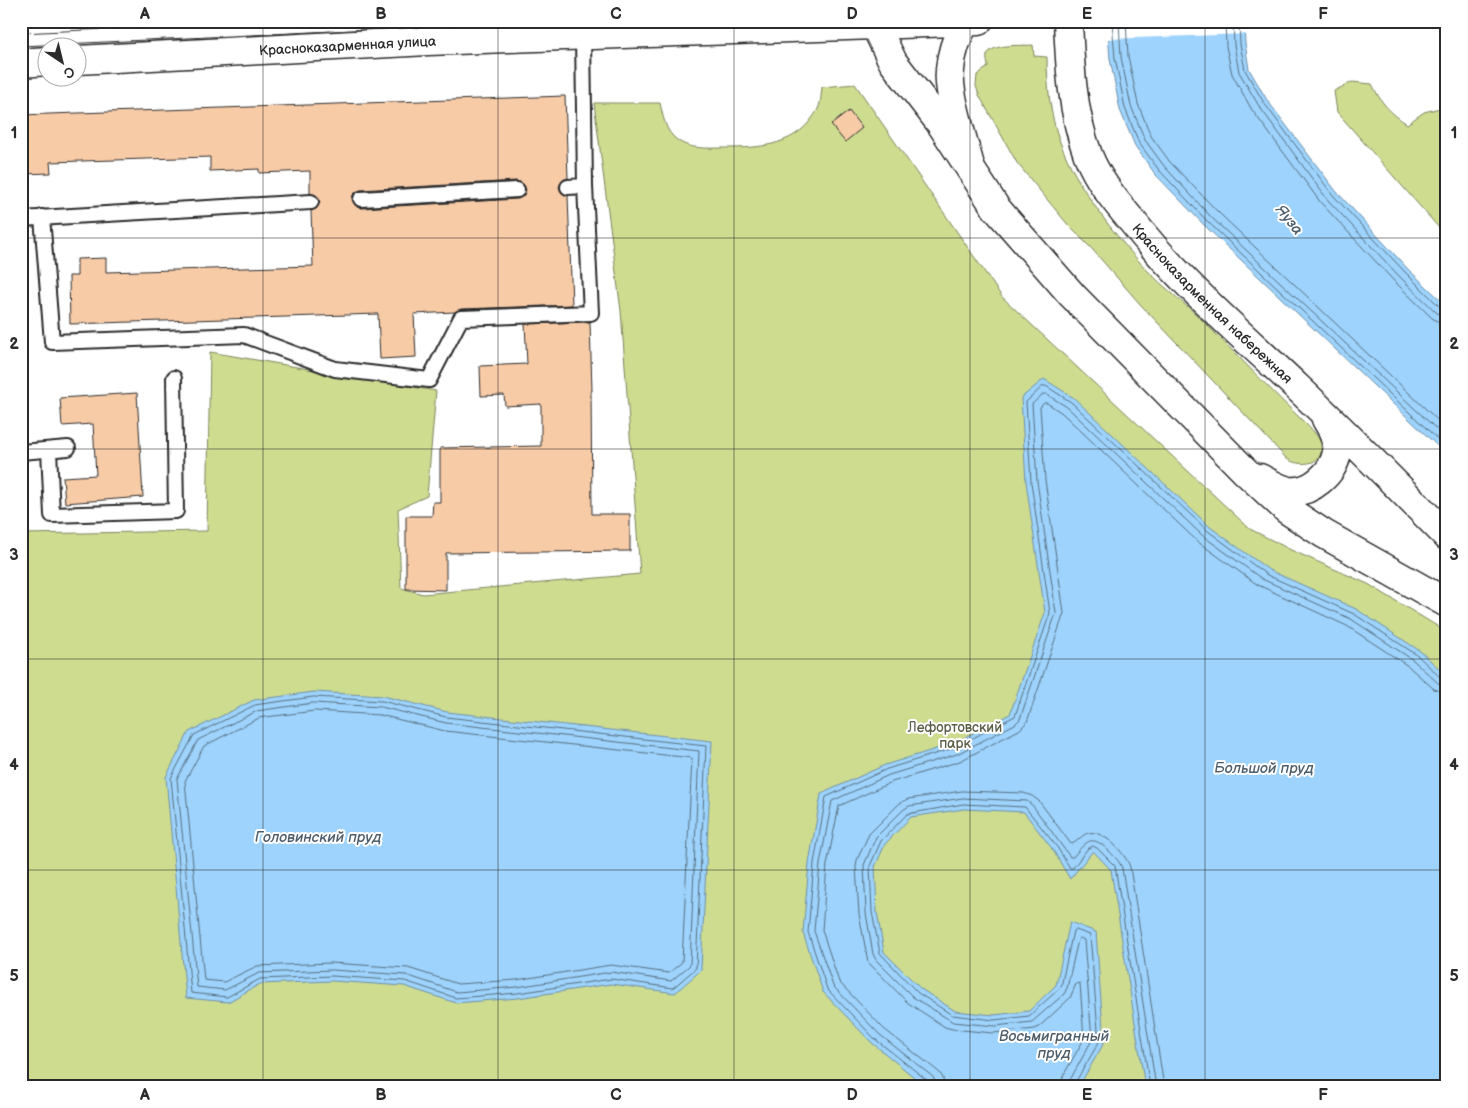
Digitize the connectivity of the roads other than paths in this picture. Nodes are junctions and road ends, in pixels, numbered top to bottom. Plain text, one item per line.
1 (978, 21) edge
2 (1068, 21) edge
3 (965, 22) edge
4 (874, 23) edge
5 (584, 35) junction
6 (88, 59) edge
7 (38, 62) edge
8 (21, 63) edge
9 (971, 170) junction
10 (584, 186) junction
11 (568, 187) dead end
12 (517, 190) dead end
13 (361, 199) dead end
14 (311, 202) dead end
15 (42, 218) junction
16 (21, 219) edge
17 (174, 378) dead end
18 (1321, 409) junction
19 (68, 448) dead end
20 (49, 450) junction
21 (21, 452) edge
22 (1245, 471) junction
23 (1447, 536) edge
24 (1447, 603) edge

1 - 3 main road, Красноказарменная улица
2 - 18 main road, Красноказарменная набережная
3 - 4 main road, Красноказарменная улица
3 - 9 main road
4 - 5 main road, Красноказарменная улица
4 - 9 main road
5 - 6 main road, Красноказарменная улица
5 - 10 lane
7 - 8 main road
9 - 22 main road
10 - 11 lane
10 - 15 lane
12 - 13 lane
14 - 15 lane
15 - 16 lane
17 - 20 lane
18 - 22 main road
18 - 23 main road, Красноказарменная набережная
19 - 20 lane
20 - 21 lane
22 - 24 main road

